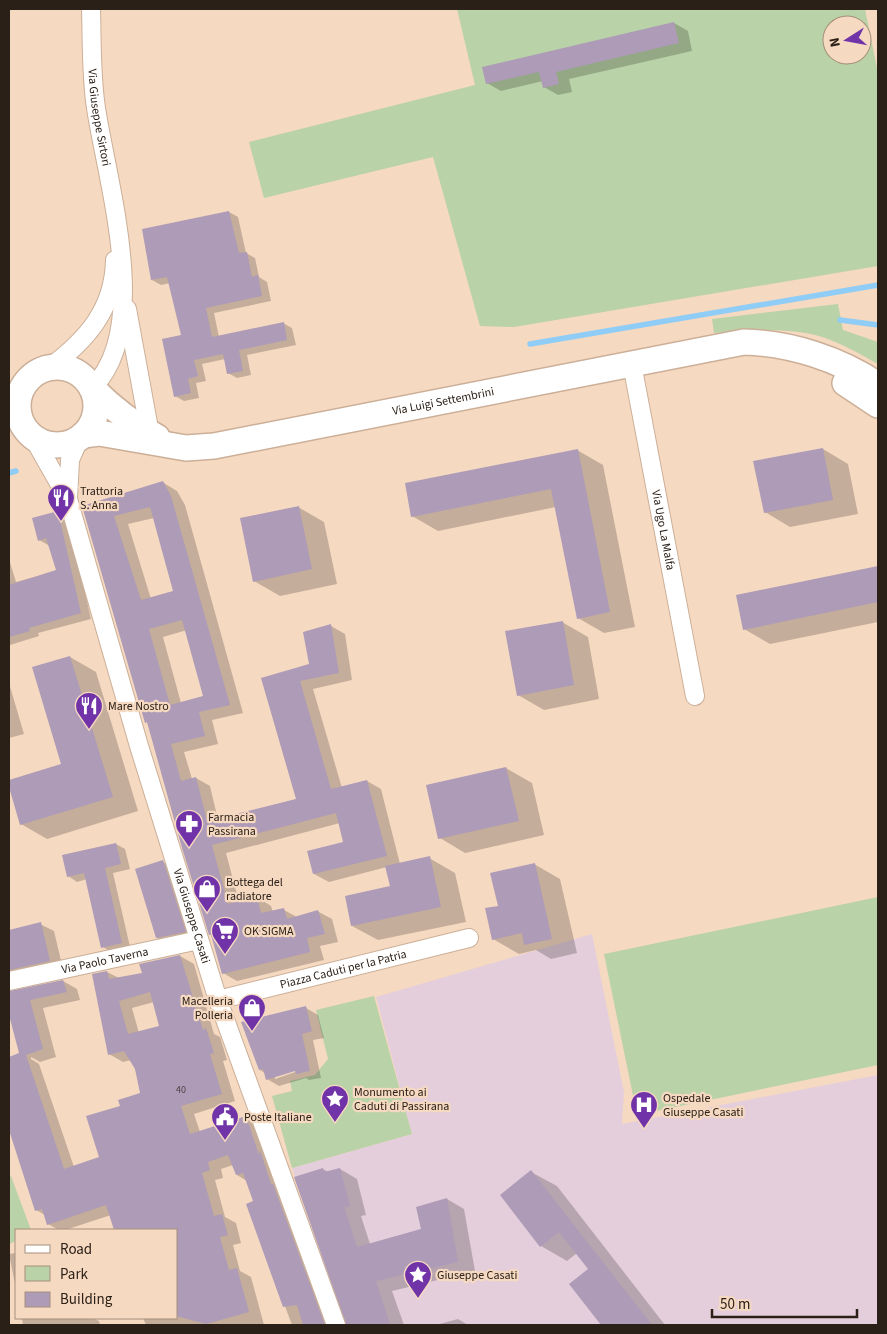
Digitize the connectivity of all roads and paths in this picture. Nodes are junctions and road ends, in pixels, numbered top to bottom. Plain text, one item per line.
1 (91, 9) edge
2 (116, 224) junction
3 (123, 286) junction
4 (718, 347) junction
5 (632, 364) junction
6 (30, 376) edge
7 (878, 385) edge
8 (92, 388) junction
9 (878, 405) edge
10 (24, 432) edge
11 (81, 437) junction
12 (159, 438) junction
13 (68, 499) junction
14 (695, 696) dead end
15 (469, 938) dead end
16 (199, 940) junction
17 (9, 981) edge
18 (218, 1000) junction
19 (336, 1325) edge

1 - 2 street, Via Giuseppe Sirtori
2 - 3 street, Via Giuseppe Sirtori
2 - 6 street, Via Giuseppe Sirtori
3 - 8 street, Via Giuseppe Sirtori
3 - 12 street
4 - 5 street, Via Luigi Settembrini
4 - 7 street, Via Luigi Settembrini
4 - 9 street
5 - 12 street, Via Luigi Settembrini
5 - 14 street, Via Ugo La Malfa
6 - 8 street
6 - 10 street
8 - 11 street
8 - 12 street, Via Luigi Settembrini
10 - 11 street
10 - 13 street, Via Giuseppe Casati
11 - 12 street, Via Luigi Settembrini
11 - 13 street, Via Giuseppe Casati
13 - 16 street, Via Giuseppe Casati
15 - 18 street, Piazza Caduti per la Patria
16 - 17 street, Via Paolo Taverna
16 - 18 street, Via Giuseppe Casati
18 - 19 street, Via Giuseppe Casati

